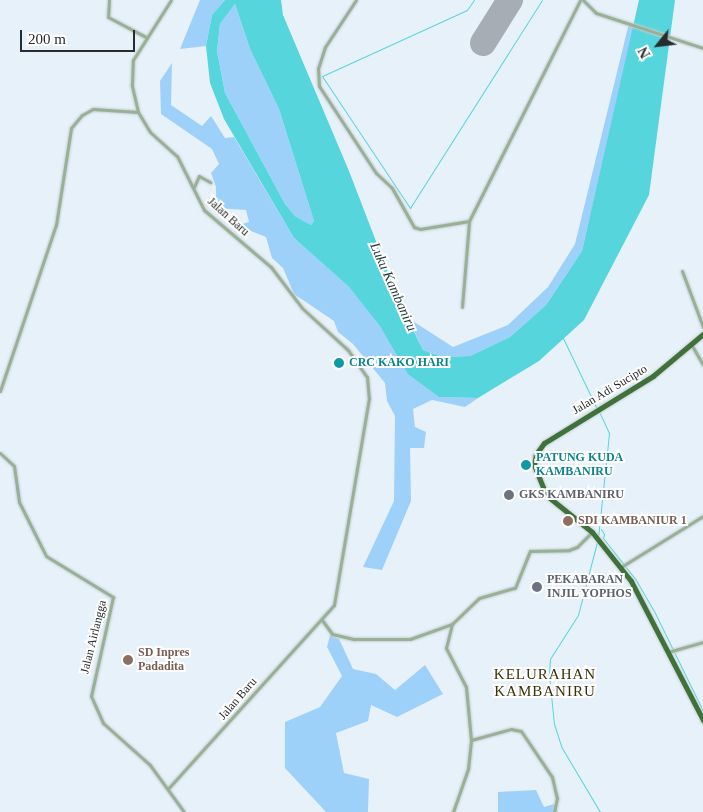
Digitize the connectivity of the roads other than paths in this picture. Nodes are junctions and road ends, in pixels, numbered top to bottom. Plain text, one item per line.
1 (109, 0) edge
2 (171, 0) edge
3 (356, 0) edge
4 (582, 0) edge
5 (146, 37) junction
6 (703, 48) edge
7 (138, 112) junction
8 (210, 182) dead end
9 (194, 188) junction
10 (469, 221) junction
11 (682, 271) dead end
12 (462, 307) dead end
13 (703, 326) edge
14 (703, 334) edge
15 (691, 344) junction
16 (703, 365) edge
17 (0, 391) edge
18 (0, 453) edge
19 (703, 516) edge
20 (594, 533) junction
21 (623, 566) junction
22 (322, 620) junction
23 (452, 624) junction
24 (703, 642) edge
25 (671, 650) junction
26 (703, 720) edge
27 (471, 740) junction
28 (168, 790) junction
29 (184, 812) edge
30 (453, 812) edge
31 (554, 812) edge

1 - 5 street
2 - 5 street, Jalan Baru
3 - 10 street
4 - 6 street
4 - 10 street
5 - 7 street, Jalan Baru
7 - 9 street, Jalan Baru
7 - 17 street
8 - 9 street
9 - 22 street, Jalan Baru
10 - 12 street
11 - 13 street
14 - 15 highway, Jalan Adi Sucipto
15 - 16 street
15 - 20 highway, Jalan Adi Sucipto
18 - 28 street, Jalan Airlangga
19 - 21 street
20 - 21 highway
20 - 23 street
21 - 25 highway
22 - 23 street
22 - 28 street, Jalan Baru
23 - 27 street
24 - 25 street
25 - 26 highway
27 - 30 street
27 - 31 street
28 - 29 street, Jalan Airlangga

